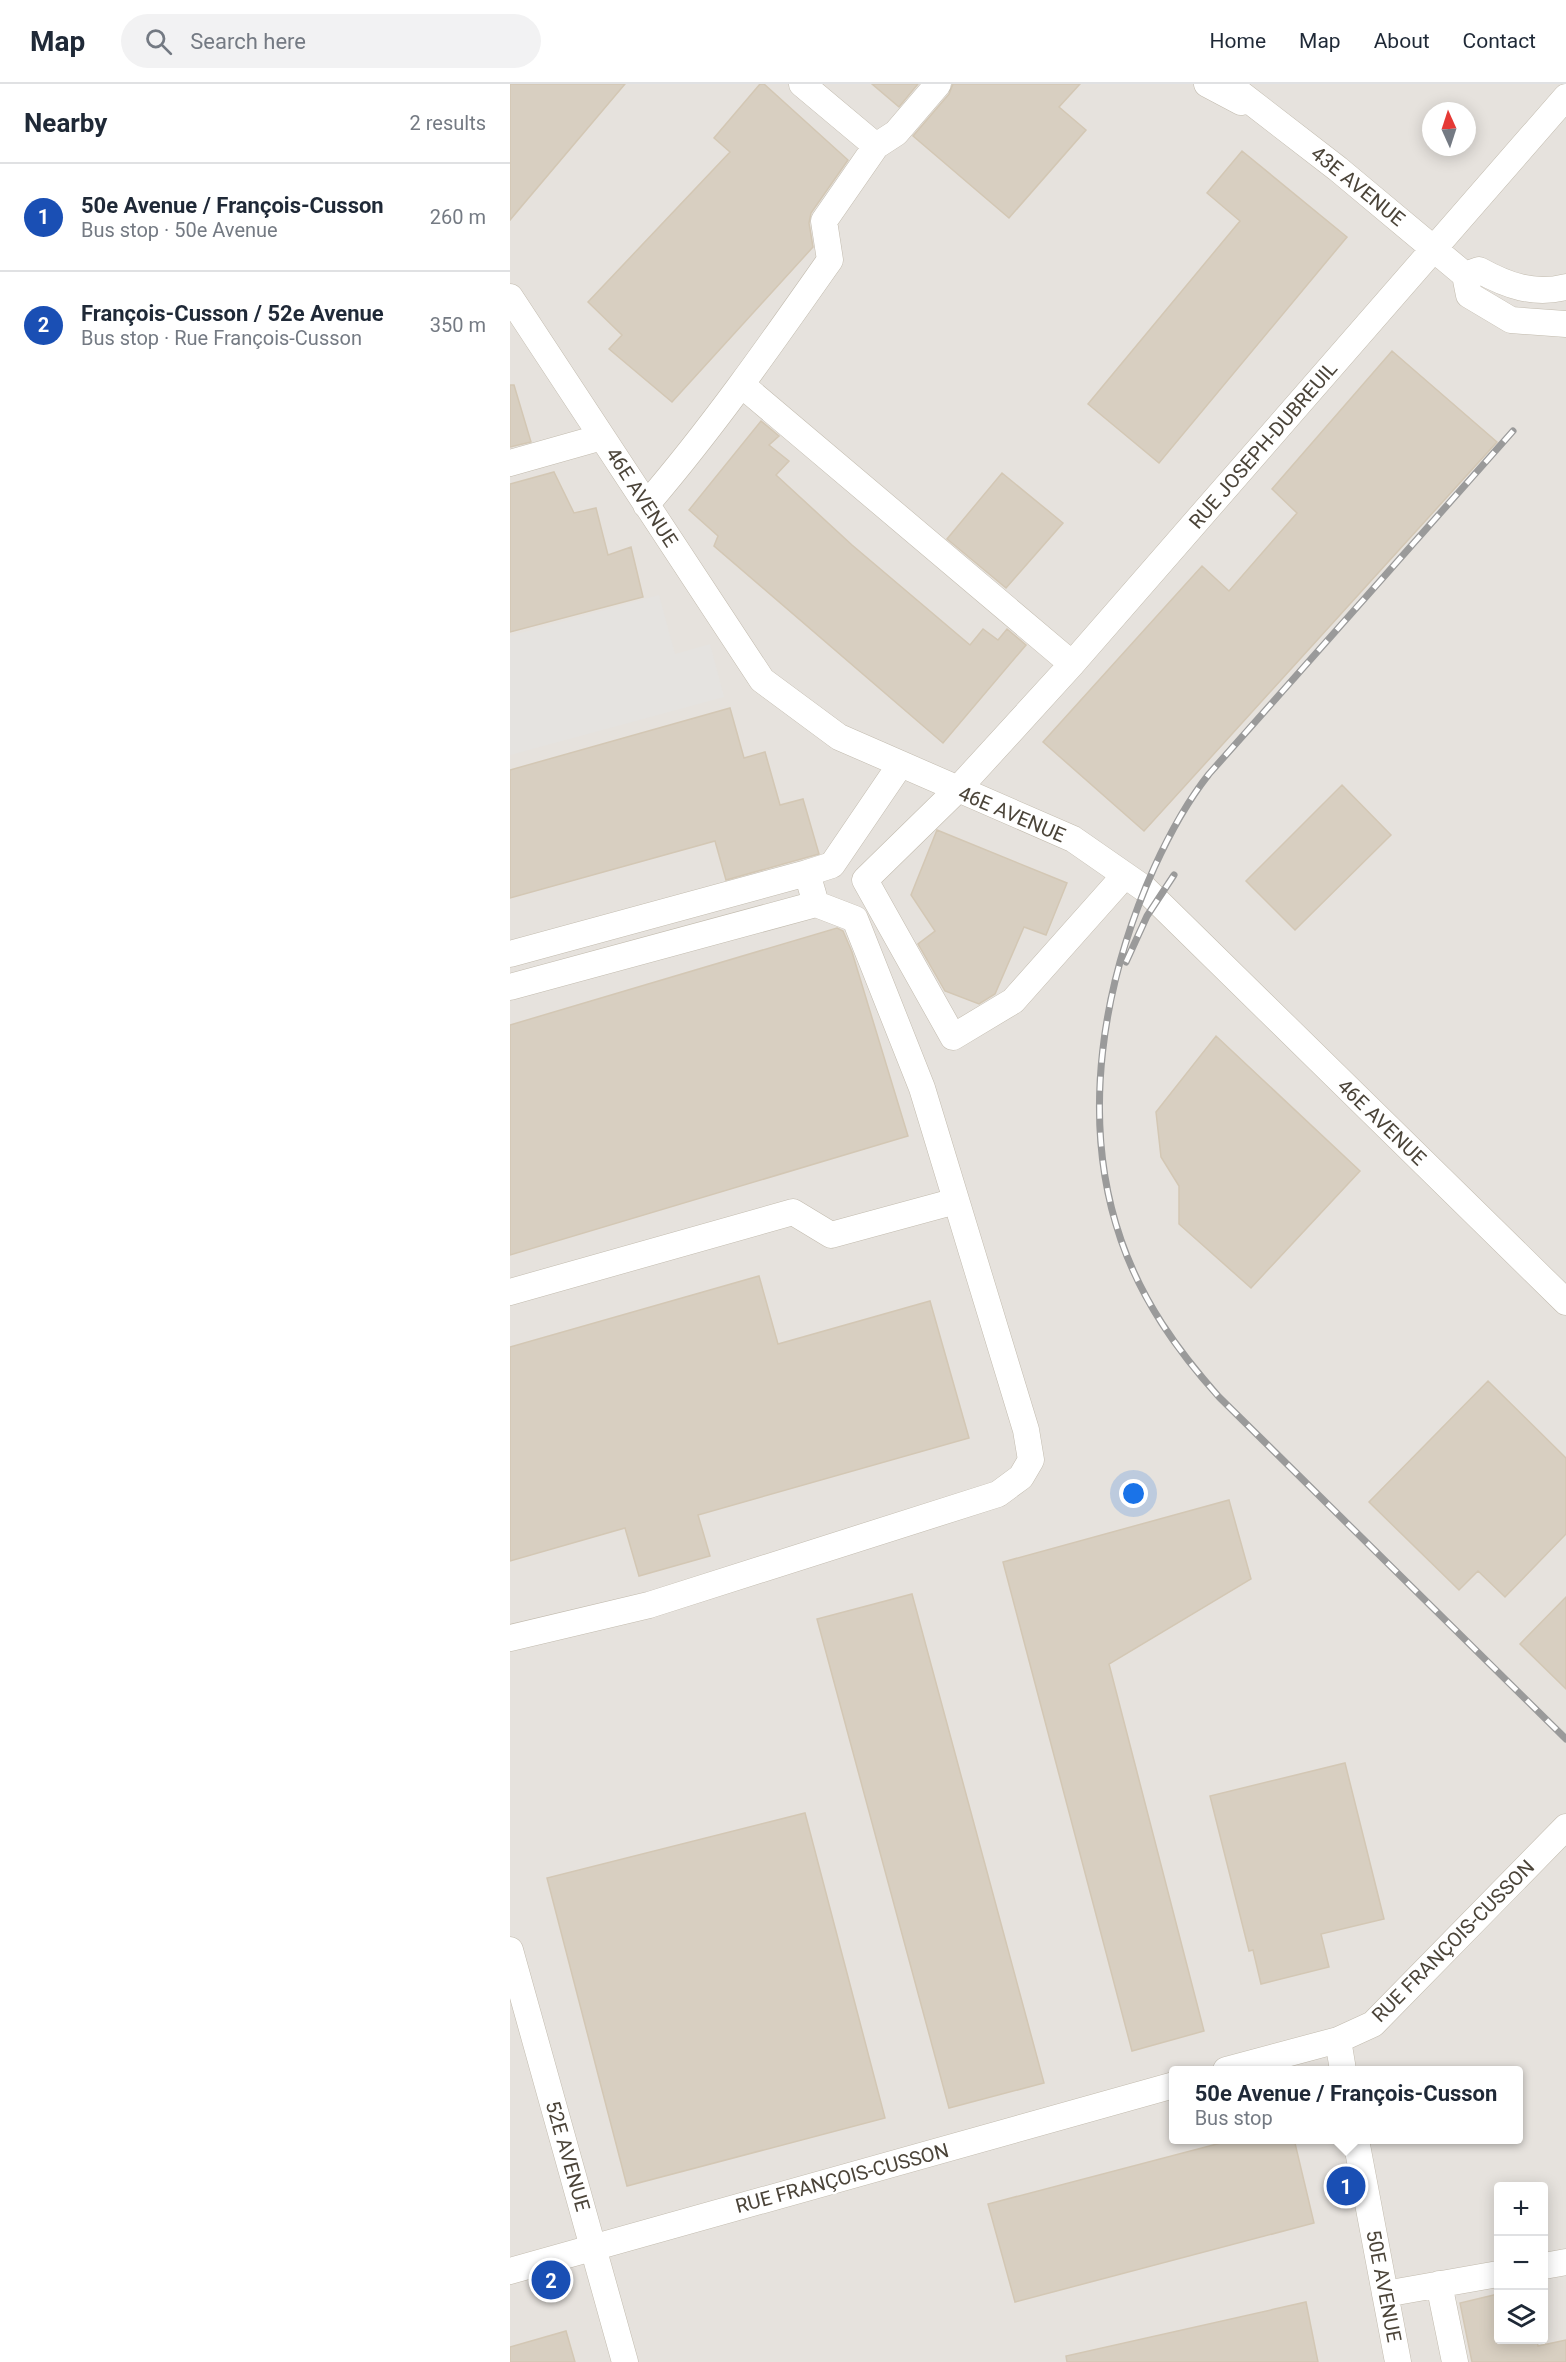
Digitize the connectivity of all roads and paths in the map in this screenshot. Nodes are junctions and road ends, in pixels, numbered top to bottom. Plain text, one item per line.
1 (801, 84) edge
2 (938, 84) edge
3 (1207, 84) edge
4 (1228, 84) edge
5 (1237, 84) edge
6 (1566, 97) edge
7 (1281, 124) junction
8 (876, 146) junction
9 (1434, 248) junction
10 (1465, 274) junction
11 (1566, 287) edge
12 (510, 297) edge
13 (1566, 324) edge
14 (742, 385) junction
15 (602, 438) junction
16 (510, 463) edge
17 (646, 505) junction
18 (1072, 664) junction
19 (900, 765) junction
20 (957, 790) junction
21 (807, 873) junction
22 (1125, 875) junction
23 (736, 892) junction
24 (816, 904) junction
25 (627, 922) junction
26 (746, 923) junction
27 (537, 947) junction
28 (510, 954) edge
29 (635, 954) junction
30 (546, 977) junction
31 (510, 987) edge
32 (956, 1200) junction
33 (510, 1292) edge
34 (1566, 1302) edge
35 (510, 1638) edge
36 (1566, 1827) edge
37 (510, 1950) edge
38 (1338, 2040) junction
39 (1241, 2066) edge
40 (1342, 2066) edge
41 (1169, 2086) edge
42 (1357, 2144) edge
43 (594, 2247) junction
44 (1566, 2262) edge
45 (1548, 2265) edge
46 (510, 2271) edge
47 (1494, 2275) edge
48 (1439, 2284) junction
49 (1385, 2294) junction
50 (625, 2362) edge
51 (1398, 2362) edge
52 (1455, 2362) edge

1 - 8 street
2 - 8 street
3 - 7 street, 43E AVENUE
4 - 7 street, 43E AVENUE
5 - 7 street, 43E AVENUE
6 - 9 street, RUE JOSEPH-DUBREUIL
7 - 9 street, 43E AVENUE
8 - 14 street
9 - 10 street, 43E AVENUE
9 - 18 street, RUE JOSEPH-DUBREUIL
10 - 11 street
10 - 13 street
12 - 15 street, 46E AVENUE
14 - 17 street
14 - 18 street
15 - 16 street
15 - 17 street, 46E AVENUE
17 - 19 street, 46E AVENUE
18 - 20 street, RUE JOSEPH-DUBREUIL
19 - 20 street, 46E AVENUE
19 - 21 street
20 - 22 street, 46E AVENUE
20 - 22 street, RUE JOSEPH-DUBREUIL
21 - 23 street
21 - 24 street
22 - 34 street, 46E AVENUE
23 - 25 street
23 - 26 street
24 - 26 street
24 - 32 street
25 - 27 street
25 - 29 street
26 - 29 street
27 - 28 street
27 - 30 street
29 - 30 street
30 - 31 street
32 - 33 street
32 - 35 street
36 - 38 street, RUE FRANÇOIS-CUSSON
37 - 43 street, 52E AVENUE
38 - 39 street, RUE FRANÇOIS-CUSSON
38 - 40 street
41 - 43 street, RUE FRANÇOIS-CUSSON
42 - 49 street, 50E AVENUE
43 - 46 street, RUE FRANÇOIS-CUSSON
43 - 50 street, 52E AVENUE
44 - 45 street
47 - 48 street
48 - 49 street
48 - 52 street
49 - 51 street, 50E AVENUE

